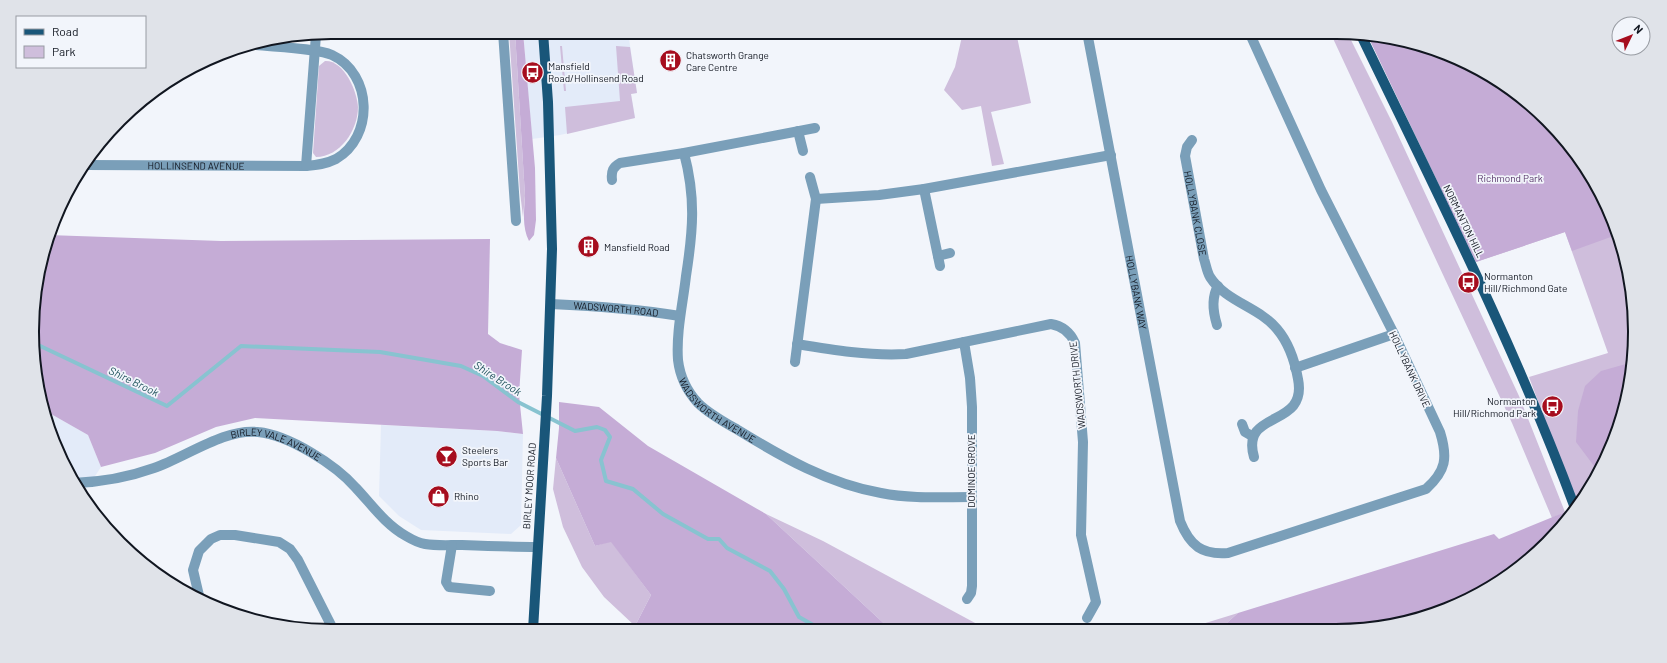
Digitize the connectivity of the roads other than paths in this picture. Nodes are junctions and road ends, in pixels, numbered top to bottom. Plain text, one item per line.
1 (503, 39) edge
2 (543, 39) edge
3 (1088, 39) edge
4 (1252, 39) edge
5 (315, 40) edge
6 (1364, 41) edge
7 (271, 46) edge
8 (314, 51) junction
9 (815, 128) dead end
10 (798, 131) junction
11 (1192, 140) dead end
12 (803, 151) dead end
13 (684, 153) junction
14 (1111, 155) junction
15 (91, 165) edge
16 (306, 166) junction
17 (810, 177) dead end
18 (612, 180) dead end
19 (924, 189) junction
20 (816, 199) junction
21 (516, 221) dead end
22 (950, 253) dead end
23 (938, 256) junction
24 (940, 266) dead end
25 (1218, 286) junction
26 (551, 304) junction
27 (680, 316) junction
28 (1217, 325) dead end
29 (1394, 334) junction
30 (964, 342) junction
31 (797, 344) junction
32 (795, 362) dead end
33 (1295, 368) junction
34 (1242, 424) dead end
35 (1252, 436) junction
36 (1254, 457) dead end
37 (81, 483) edge
38 (971, 497) junction
39 (1573, 503) edge
40 (452, 545) junction
41 (537, 547) junction
42 (1197, 547) joint
43 (490, 591) dead end
44 (198, 592) edge
45 (967, 599) dead end
46 (1087, 618) dead end
47 (330, 624) edge
48 (532, 624) edge

1 - 21 street
2 - 26 main road
3 - 14 street, HOLLYBANK WAY
4 - 29 street, HOLLYBANK DRIVE
5 - 8 street
6 - 39 main road, NORMANTON HILL
7 - 8 street, HOLLINSEND AVENUE
8 - 16 street
8 - 16 street, HOLLINSEND AVENUE
9 - 10 street
10 - 12 street
10 - 13 street
11 - 25 street, HOLLYBANK CLOSE
13 - 18 street
13 - 27 street, WADSWORTH AVENUE
14 - 19 street
14 - 42 street, HOLLYBANK WAY
15 - 16 street, HOLLINSEND AVENUE
17 - 20 street
19 - 20 street
19 - 23 street
20 - 31 street
22 - 23 street
23 - 24 street
25 - 28 street
25 - 33 street, HOLLYBANK CLOSE
26 - 27 street, WADSWORTH ROAD
26 - 41 main road, BIRLEY MOOR ROAD
27 - 38 street, WADSWORTH AVENUE
29 - 33 street
29 - 42 street, HOLLYBANK DRIVE
30 - 31 street, WADSWORTH DRIVE
30 - 38 street, DOMINOE GROVE
30 - 46 street, WADSWORTH DRIVE
31 - 32 street
33 - 35 street, HOLLYBANK CLOSE
34 - 35 street
35 - 36 street
37 - 40 street, BIRLEY VALE AVENUE
38 - 45 street, DOMINOE GROVE
40 - 41 street, BIRLEY VALE AVENUE
40 - 43 street
41 - 48 main road, BIRLEY MOOR ROAD
44 - 47 street

